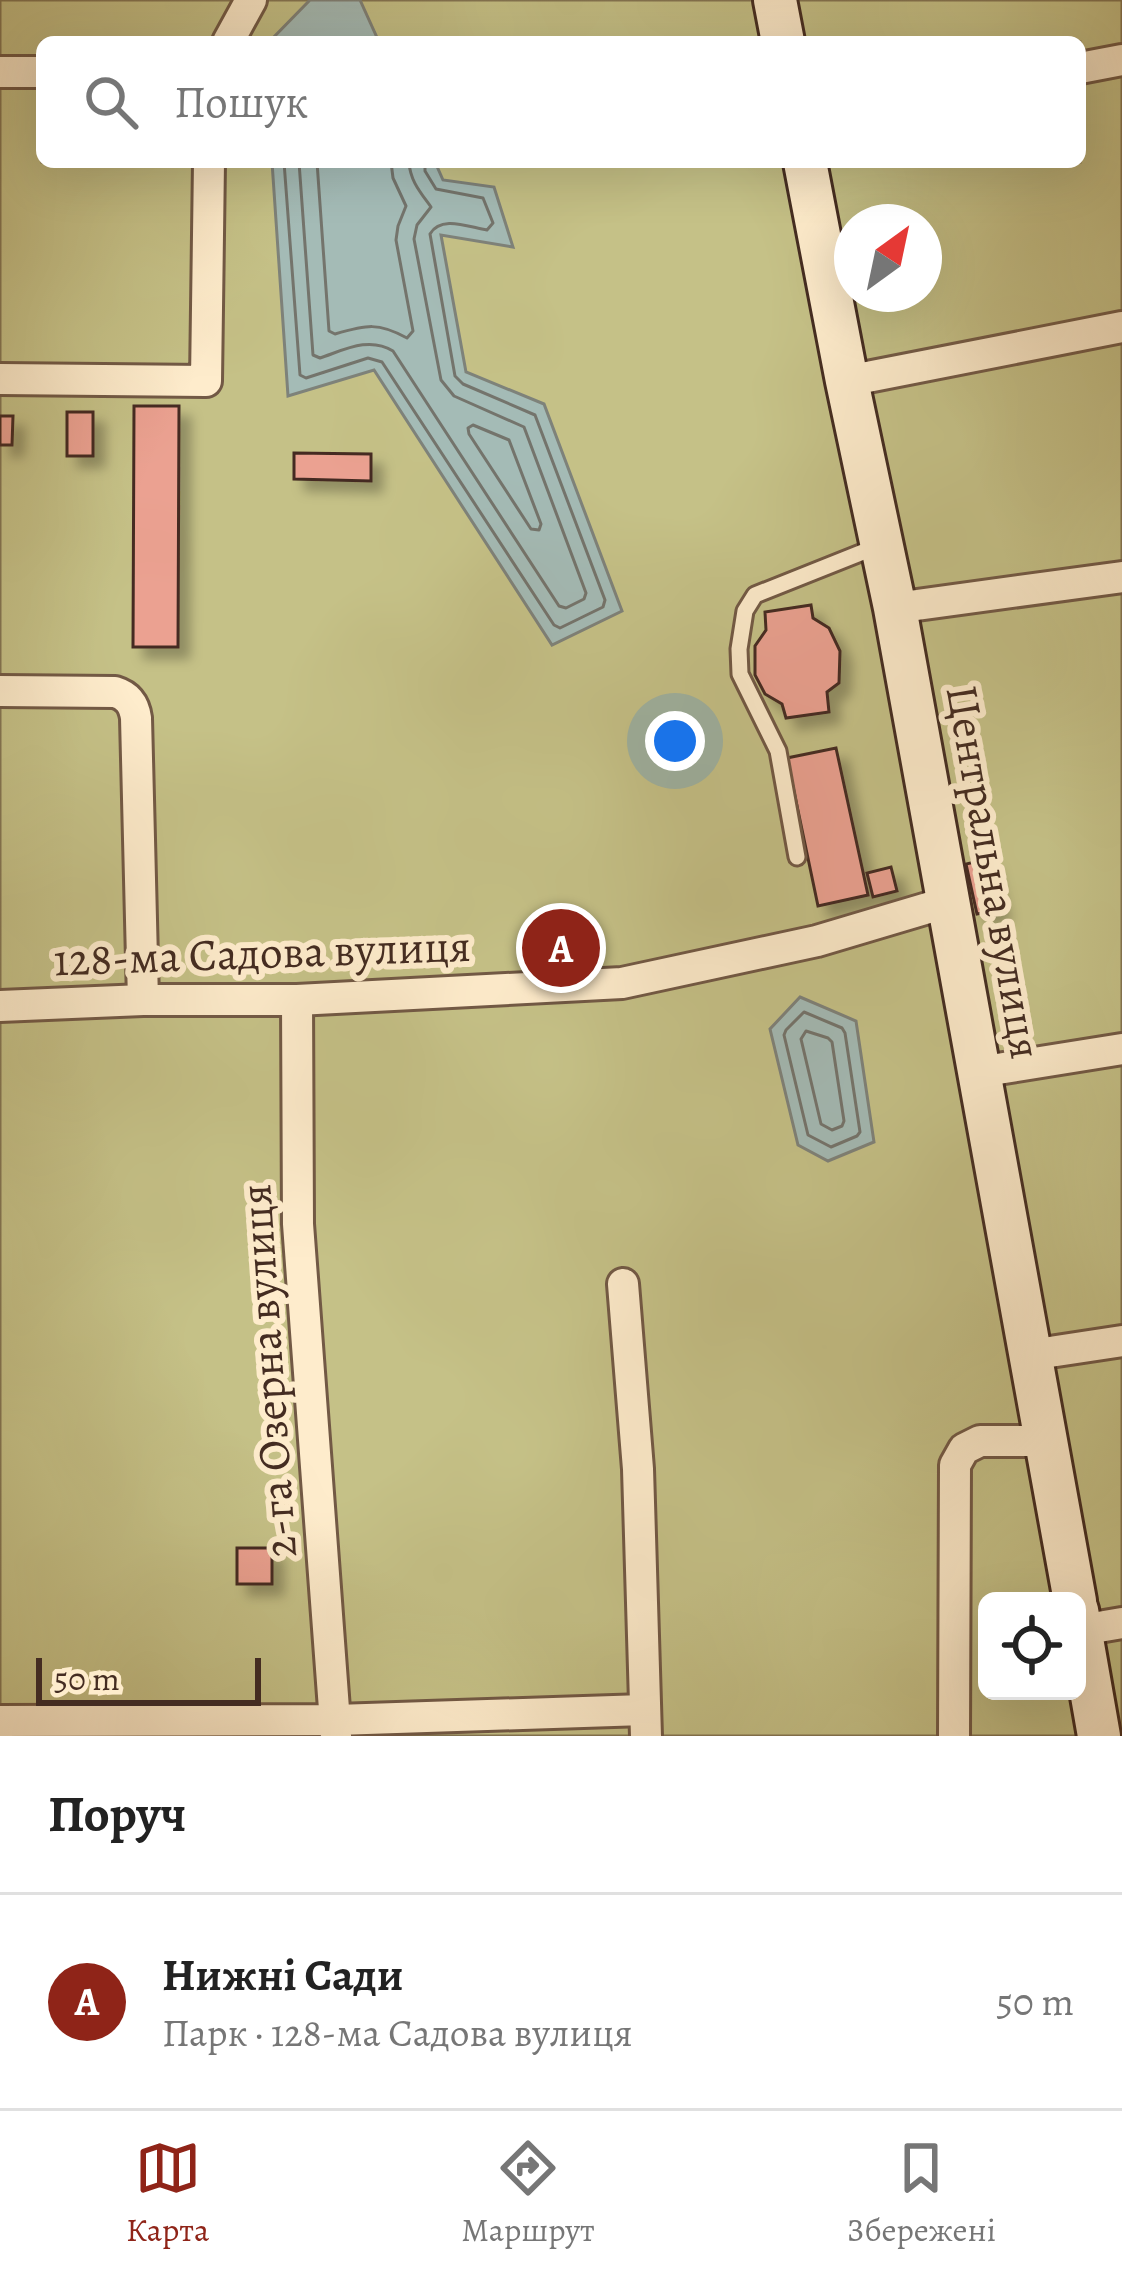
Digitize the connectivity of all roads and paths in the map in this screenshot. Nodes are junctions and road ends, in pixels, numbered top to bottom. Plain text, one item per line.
1 (251, 0) edge
2 (775, 0) edge
3 (231, 36) edge
4 (782, 36) edge
5 (1122, 60) edge
6 (1086, 67) edge
7 (0, 72) edge
8 (36, 72) edge
9 (209, 168) edge
10 (807, 168) edge
11 (1122, 327) edge
12 (0, 380) edge
13 (847, 381) junction
14 (881, 545) junction
15 (1122, 577) edge
16 (895, 608) junction
17 (0, 691) edge
18 (797, 857) dead end
19 (948, 902) junction
20 (143, 1000) junction
21 (296, 1000) junction
22 (0, 1006) edge
23 (1122, 1048) edge
24 (979, 1072) junction
25 (623, 1284) dead end
26 (1122, 1341) edge
27 (1030, 1355) junction
28 (1045, 1442) junction
29 (1089, 1616) edge
30 (0, 1721) edge
31 (645, 1723) edge
32 (336, 1728) edge
33 (954, 1736) edge
34 (1099, 1736) edge

1 - 3 street
2 - 4 street
5 - 6 street
7 - 8 street
9 - 12 street
10 - 13 street, Центральна вулиця
11 - 13 street
13 - 14 street, Центральна вулиця
14 - 16 street, Центральна вулиця
14 - 18 lane
15 - 16 street
16 - 19 street, Центральна вулиця
17 - 20 street
19 - 21 street, 128-ма Садова вулиця
19 - 24 street, Центральна вулиця
20 - 21 street, 128-ма Садова вулиця
20 - 22 street, 128-ма Садова вулиця
21 - 32 street, 2-га Озерна вулиця
23 - 24 street
24 - 27 street, Центральна вулиця
25 - 31 street
26 - 27 street
27 - 28 street, Центральна вулиця
28 - 29 street, Центральна вулиця
28 - 33 street
29 - 34 street, Центральна вулиця
30 - 32 street
31 - 32 street

